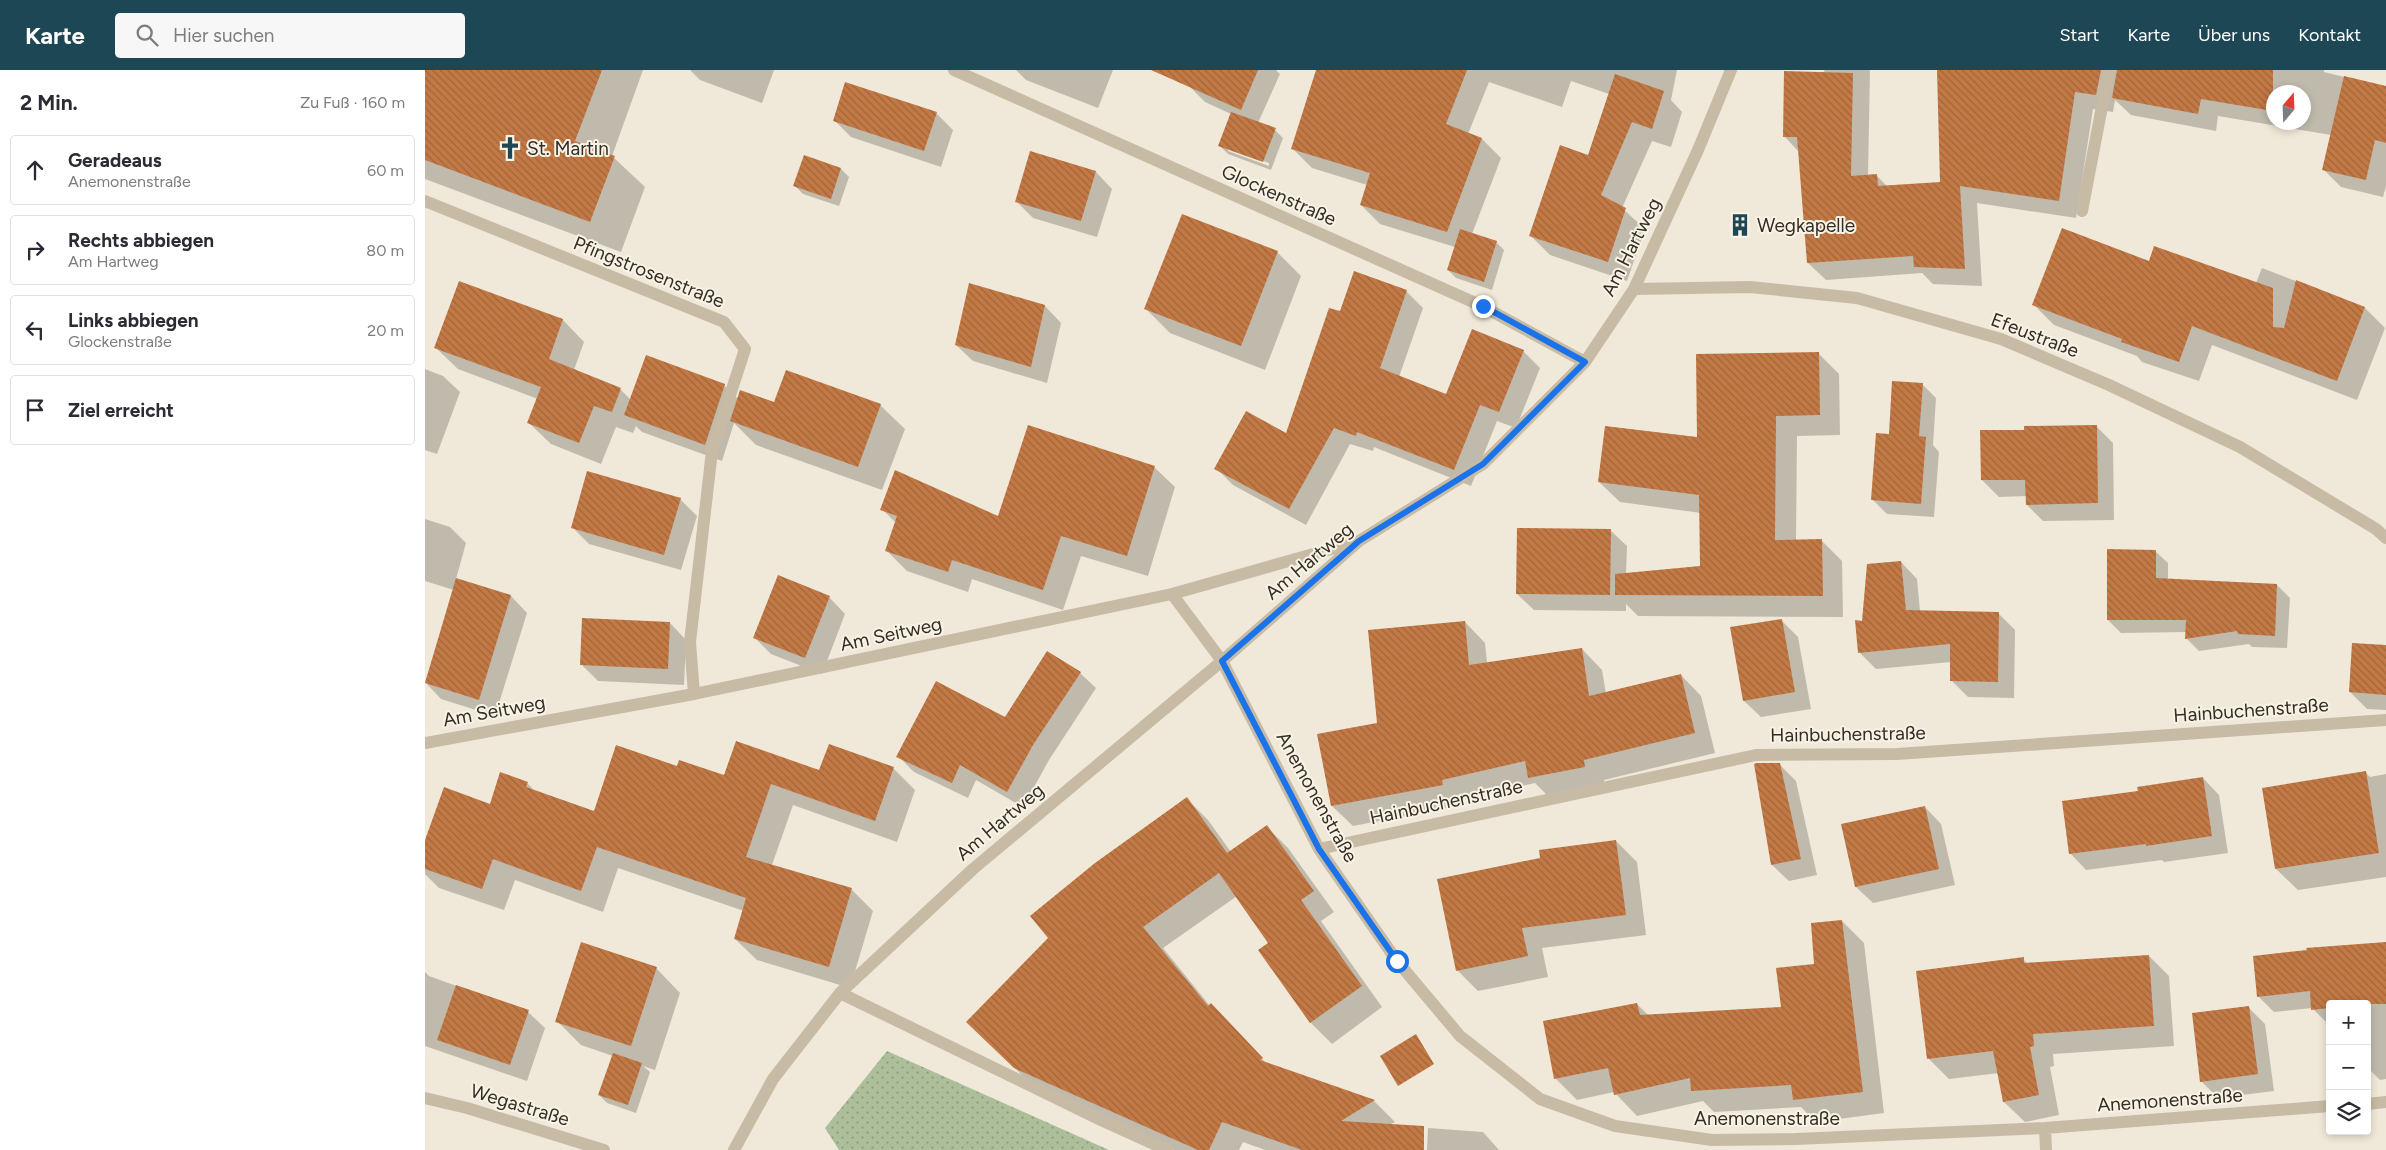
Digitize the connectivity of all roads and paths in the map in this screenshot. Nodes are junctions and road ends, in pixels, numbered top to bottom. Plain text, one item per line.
1 (954, 70) edge
2 (1731, 70) edge
3 (2109, 70) edge
4 (425, 201) edge
5 (2083, 211) dead end
6 (1634, 289) junction
7 (1585, 362) junction
8 (2386, 538) edge
9 (1359, 541) junction
10 (1171, 594) junction
11 (1222, 661) junction
12 (693, 694) junction
13 (2386, 720) edge
14 (425, 743) edge
15 (1319, 849) junction
16 (840, 993) junction
17 (425, 1098) edge
18 (2386, 1102) edge
19 (2371, 1104) edge
20 (2326, 1106) edge
21 (2045, 1128) junction
22 (1713, 1145) edge
23 (604, 1150) edge
24 (734, 1150) edge
25 (1167, 1150) edge
26 (2046, 1150) edge

1 - 7 street, Glockenstraße
2 - 6 street, Am Hartweg
3 - 5 street
4 - 12 street, Pfingstrosenstraße
6 - 7 street, Am Hartweg
6 - 8 street, Efeustraße
7 - 9 street, Am Hartweg
9 - 10 street, Am Seitweg
9 - 11 street, Am Hartweg
10 - 11 street, Anemonenstraße
10 - 12 street, Am Seitweg
11 - 15 street, Anemonenstraße
11 - 16 street, Am Hartweg
12 - 14 street, Am Seitweg
13 - 15 street, Hainbuchenstraße
15 - 22 street, Anemonenstraße
16 - 24 street, Am Hartweg
16 - 25 street
17 - 23 street, Wegastraße
18 - 19 street
20 - 21 street, Anemonenstraße
21 - 22 street, Anemonenstraße
21 - 26 street

